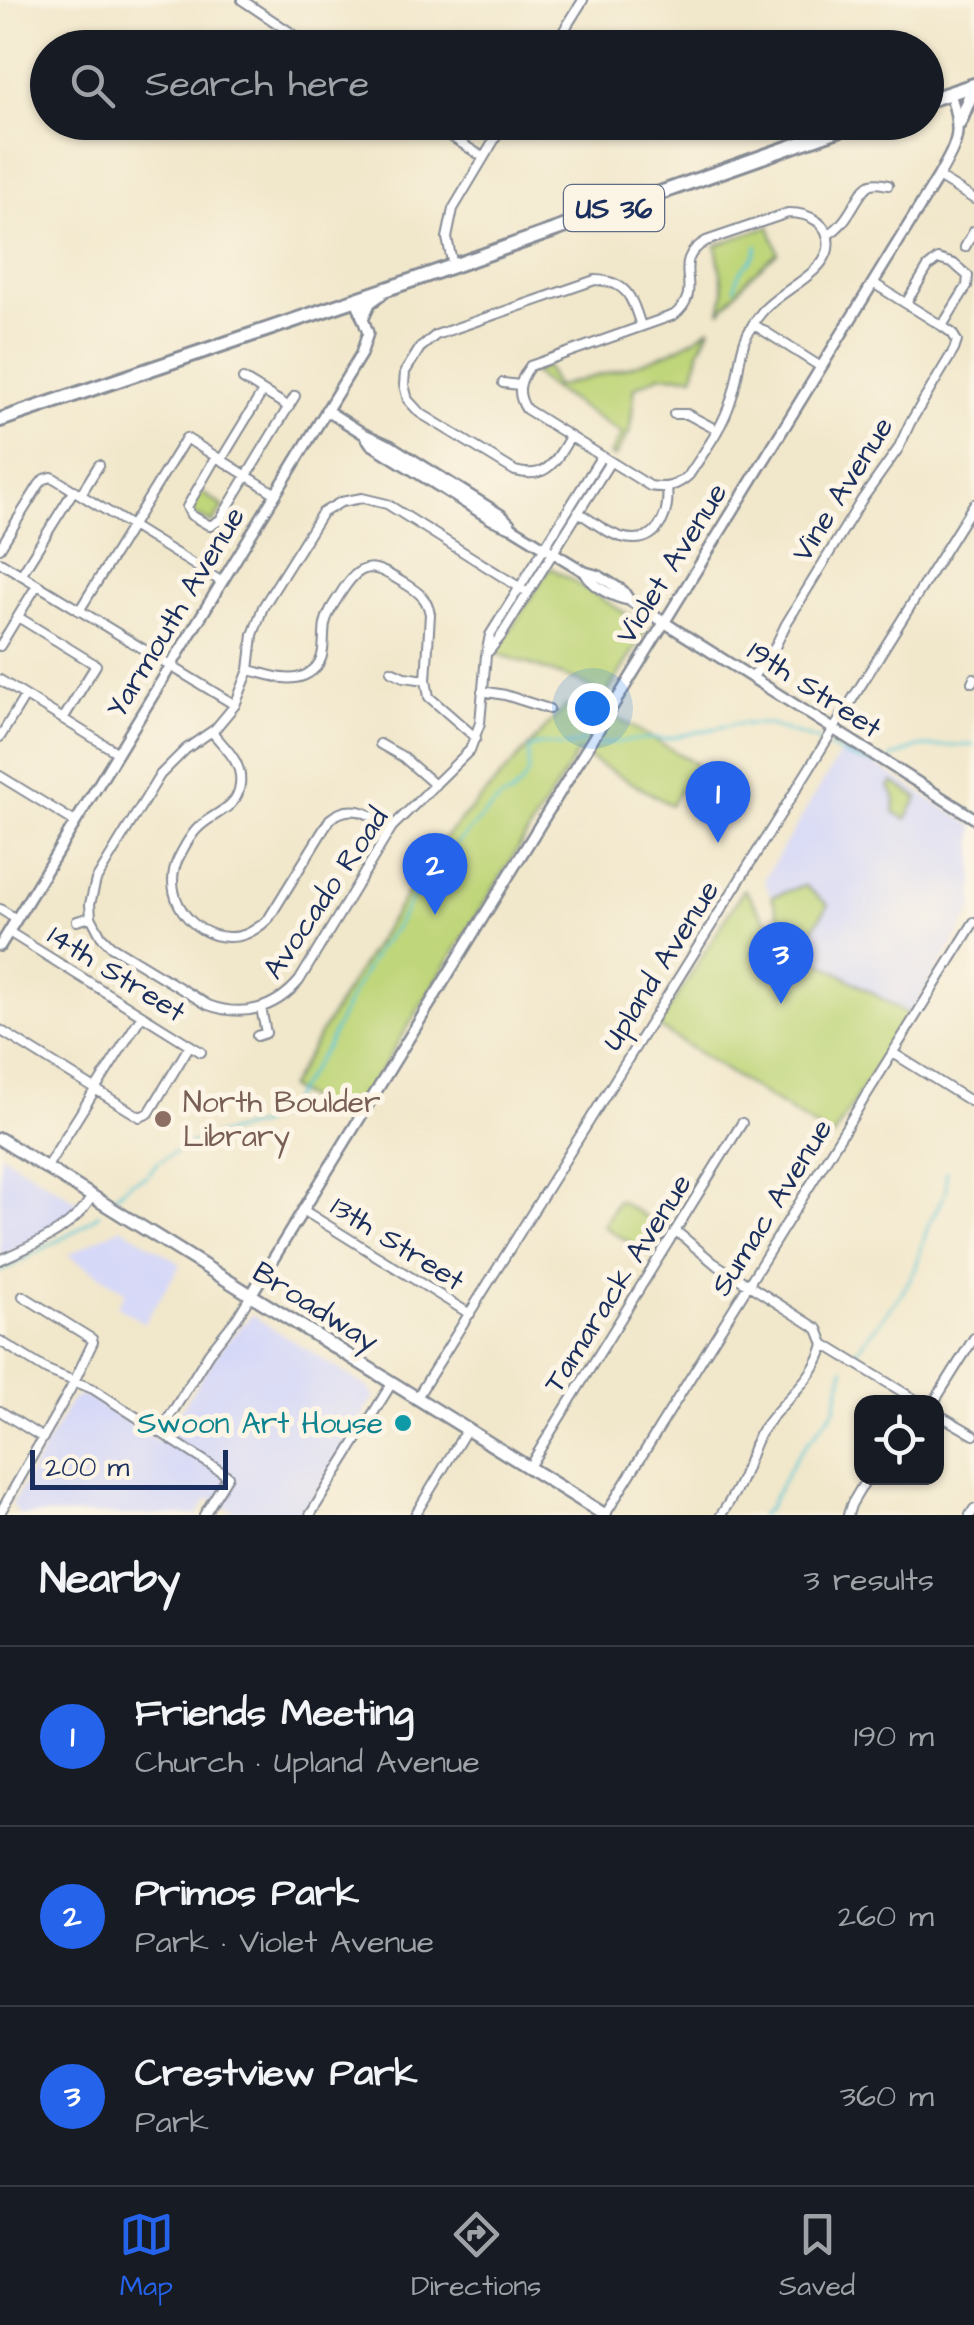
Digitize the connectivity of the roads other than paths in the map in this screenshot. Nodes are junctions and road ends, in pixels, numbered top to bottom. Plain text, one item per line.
1 (242, 0) edge
2 (582, 0) edge
3 (287, 30) edge
4 (563, 30) edge
5 (974, 86) edge
6 (950, 93) junction
7 (944, 95) edge
8 (958, 123) junction
9 (456, 140) edge
10 (495, 140) edge
11 (810, 140) edge
12 (484, 158) junction
13 (938, 177) junction
14 (888, 185) dead end
15 (974, 199) edge
16 (974, 232) edge
17 (827, 234) junction
18 (965, 248) dead end
19 (453, 266) junction
20 (872, 283) junction
21 (391, 287) junction
22 (356, 299) junction
23 (906, 304) junction
24 (363, 315) junction
25 (753, 324) junction
26 (641, 326) junction
27 (942, 326) junction
28 (821, 367) junction
29 (243, 379) dead end
30 (503, 383) dead end
31 (519, 385) junction
32 (262, 391) junction
33 (296, 396) dead end
34 (288, 407) junction
35 (326, 410) junction
36 (674, 414) dead end
37 (0, 420) edge
38 (717, 430) junction
39 (570, 437) junction
40 (218, 458) junction
41 (605, 459) junction
42 (99, 465) dead end
43 (246, 476) junction
44 (344, 487) dead end
45 (666, 488) junction
46 (77, 492) junction
47 (276, 494) junction
48 (346, 500) junction
49 (974, 504) edge
50 (574, 509) junction
51 (132, 526) junction
52 (0, 548) edge
53 (549, 550) junction
54 (0, 562) edge
55 (21, 575) junction
56 (222, 582) junction
57 (38, 586) junction
58 (524, 590) junction
59 (80, 611) junction
60 (18, 617) junction
61 (664, 622) junction
62 (0, 646) edge
63 (170, 667) junction
64 (249, 670) junction
65 (392, 671) dead end
66 (752, 678) junction
67 (0, 680) edge
68 (426, 680) junction
69 (482, 691) junction
70 (25, 696) junction
71 (235, 705) junction
72 (549, 709) dead end
73 (63, 719) junction
74 (834, 728) junction
75 (212, 732) junction
76 (0, 737) edge
77 (476, 738) junction
78 (380, 744) dead end
79 (118, 753) junction
80 (0, 776) edge
81 (436, 785) junction
82 (974, 818) edge
83 (75, 822) junction
84 (392, 827) junction
85 (0, 909) edge
86 (91, 917) junction
87 (16, 919) junction
88 (76, 921) dead end
89 (974, 922) edge
90 (8, 932) junction
91 (0, 946) edge
92 (262, 1008) junction
93 (142, 1014) junction
94 (0, 1030) edge
95 (256, 1036) dead end
96 (190, 1045) junction
97 (201, 1052) dead end
98 (893, 1053) junction
99 (95, 1089) junction
100 (970, 1101) dead end
101 (742, 1123) dead end
102 (0, 1140) edge
103 (46, 1168) junction
104 (92, 1197) junction
105 (303, 1210) junction
106 (676, 1231) junction
107 (0, 1260) edge
108 (749, 1284) junction
109 (251, 1295) junction
110 (24, 1296) dead end
111 (470, 1314) junction
112 (974, 1338) edge
113 (0, 1340) edge
114 (824, 1344) junction
115 (72, 1382) junction
116 (392, 1384) junction
117 (908, 1395) edge
118 (938, 1395) edge
119 (416, 1399) junction
120 (0, 1412) edge
121 (944, 1418) edge
122 (467, 1430) junction
123 (160, 1432) junction
124 (974, 1436) edge
125 (43, 1438) junction
126 (529, 1467) junction
127 (863, 1485) edge
128 (0, 1490) edge
129 (10, 1496) junction
130 (0, 1512) edge
131 (419, 1514) edge
132 (204, 1515) edge
133 (310, 1515) edge
134 (605, 1515) edge
135 (721, 1515) edge
136 (848, 1515) edge

1 - 3 street
2 - 4 street
5 - 6 highway
5 - 8 highway
6 - 7 highway
6 - 8 street
8 - 13 street, Violet Avenue
9 - 12 street
10 - 12 street
11 - 19 highway, US 36
12 - 19 street
13 - 15 street
13 - 20 street, Violet Avenue
14 - 17 street
16 - 18 street
17 - 25 street
17 - 26 street
19 - 21 highway, US 36
20 - 23 street
20 - 28 street, Violet Avenue
21 - 22 highway, US 36
21 - 24 highway
22 - 24 street
22 - 37 highway, US 36
23 - 27 street
23 - 27 street
24 - 35 street, Yarmouth Avenue
25 - 28 street
25 - 38 street
26 - 31 street
26 - 39 street
27 - 66 street, Vine Avenue
28 - 61 street, Violet Avenue
29 - 32 street
30 - 31 street
31 - 39 street
32 - 34 street
32 - 40 street
33 - 34 street
34 - 43 street
35 - 47 street, Yarmouth Avenue
35 - 53 street, 19th Street
36 - 38 street
38 - 45 street
39 - 41 street
40 - 43 street
40 - 43 street
40 - 51 street
41 - 45 street
41 - 50 street
42 - 46 street
43 - 47 street
44 - 48 street
45 - 50 street
46 - 51 street
46 - 52 street
46 - 55 street
47 - 56 street, Yarmouth Avenue
48 - 58 street
48 - 64 street
49 - 74 street, Upland Avenue
50 - 53 street
51 - 56 street
51 - 59 street
53 - 58 street
53 - 61 street, 19th Street
54 - 55 street
55 - 57 street
56 - 63 street, Yarmouth Avenue
57 - 59 street
57 - 60 street
58 - 69 street
59 - 63 street
60 - 62 street
60 - 73 street
61 - 66 street, 19th Street
61 - 105 street, Violet Avenue
63 - 71 street
63 - 79 street, Yarmouth Avenue
64 - 68 street
64 - 71 street
65 - 68 street
66 - 74 street, 19th Street
67 - 70 street
68 - 77 street
69 - 72 street
69 - 77 street
70 - 73 street
70 - 76 street
71 - 75 street
73 - 79 street
74 - 82 street, 19th Street
74 - 111 street, Upland Avenue
75 - 84 street
75 - 86 street
77 - 81 street, Avocado Road
78 - 81 street
79 - 83 street, Yarmouth Avenue
80 - 83 street
81 - 84 street, Avocado Road
83 - 87 street, Yarmouth Avenue
84 - 92 street, Avocado Road
85 - 87 street, 14th Street
86 - 88 street
86 - 92 street, Avocado Road
87 - 90 street, Yarmouth Avenue
89 - 98 street, Sumac Avenue
90 - 91 street, Yarmouth Avenue
90 - 93 street, 14th Street
92 - 95 street
93 - 96 street, 14th Street
93 - 99 street
94 - 99 street
96 - 97 street, 14th Street
96 - 99 street
98 - 100 street
98 - 108 street, Sumac Avenue
99 - 103 street
101 - 106 street, Tamarack Avenue
102 - 103 main road, Broadway
103 - 104 main road, Broadway
104 - 107 street
104 - 109 main road, Broadway
105 - 109 street, Violet Avenue
105 - 111 street, 13th Street
106 - 108 street
106 - 126 street, Tamarack Avenue
108 - 114 street
108 - 134 street, Sumac Avenue
109 - 116 main road, Broadway
109 - 123 street, Violet Avenue
110 - 115 street
111 - 119 street, Upland Avenue
112 - 118 street
113 - 115 street
114 - 117 street
114 - 135 street
115 - 123 street
115 - 125 street
116 - 119 main road, Broadway
116 - 133 street
119 - 122 main road, Broadway
120 - 125 street
121 - 124 street
122 - 126 main road, Broadway
122 - 131 street
123 - 132 street
125 - 129 street
126 - 134 main road, Broadway
127 - 136 street
128 - 129 street
129 - 130 street

